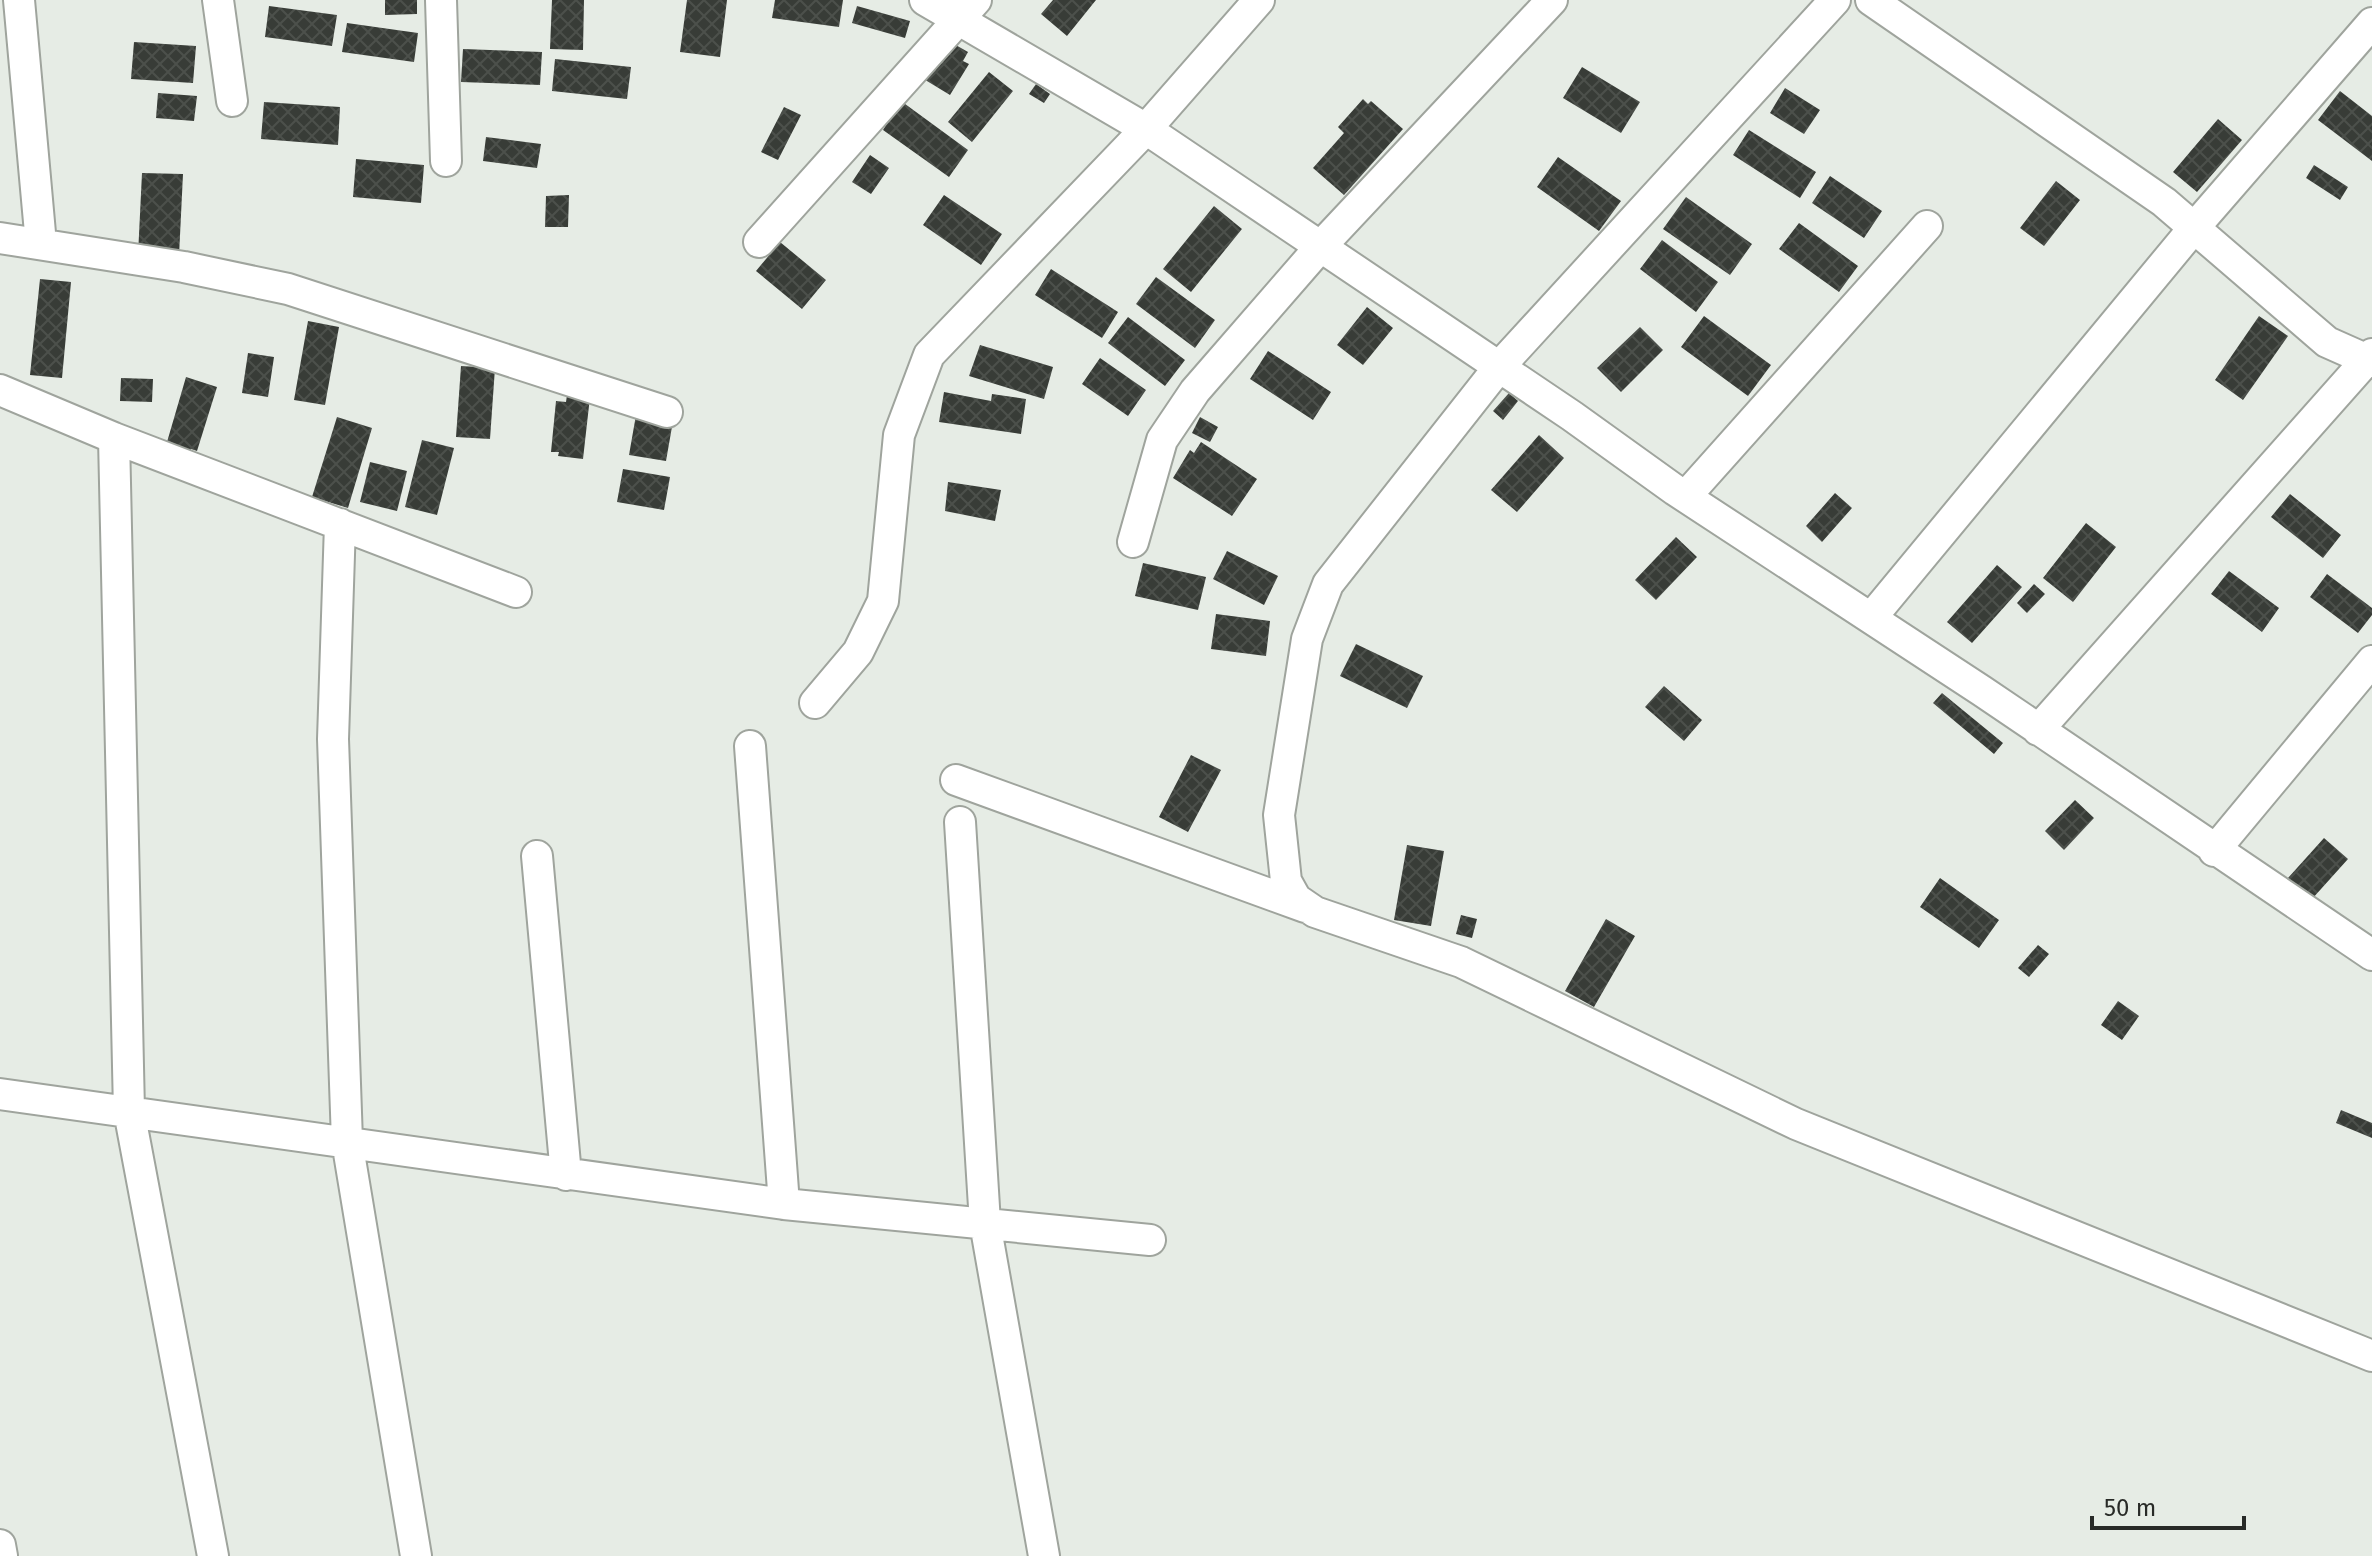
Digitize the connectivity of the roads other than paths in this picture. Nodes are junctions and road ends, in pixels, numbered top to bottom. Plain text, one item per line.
1 (19, 0) edge
2 (218, 0) edge
3 (441, 0) edge
4 (925, 0) edge
5 (1259, 0) edge
6 (1552, 0) edge
7 (1835, 0) edge
8 (1871, 0) edge
9 (969, 9) edge
10 (2372, 23) edge
11 (232, 101) dead end
12 (1146, 129) junction
13 (446, 161) dead end
14 (1927, 226) dead end
15 (2193, 229) junction
16 (0, 238) edge
17 (759, 242) dead end
18 (41, 244) junction
19 (1321, 246) junction
20 (2370, 358) edge
21 (1499, 367) junction
22 (0, 390) edge
23 (667, 412) dead end
24 (114, 438) junction
25 (1686, 496) junction
26 (340, 524) junction
27 (1133, 542) dead end
28 (516, 592) dead end
29 (1871, 618) junction
30 (2372, 661) edge
31 (815, 703) dead end
32 (2038, 730) junction
33 (750, 746) dead end
34 (956, 780) dead end
35 (960, 822) dead end
36 (2214, 851) junction
37 (537, 856) dead end
38 (1305, 907) junction
39 (2372, 955) edge
40 (0, 1094) edge
41 (129, 1111) junction
42 (347, 1141) junction
43 (566, 1175) junction
44 (784, 1204) junction
45 (985, 1223) junction
46 (1150, 1240) dead end
47 (2372, 1356) edge
48 (0, 1545) edge
49 (2, 1556) edge
50 (213, 1556) edge
51 (416, 1556) edge
52 (1044, 1556) edge

1 - 18 street
2 - 11 street
3 - 13 street
4 - 9 street
5 - 12 street
6 - 19 street
7 - 21 street
8 - 15 street
9 - 12 street
9 - 17 street
10 - 15 street
12 - 19 street
12 - 31 street
14 - 25 street
15 - 20 street
15 - 29 street
16 - 18 street
18 - 23 street
19 - 21 street
19 - 27 street
20 - 32 street
21 - 25 street
21 - 38 street
22 - 24 street
24 - 26 street
24 - 41 street
25 - 29 street
26 - 28 street
26 - 42 street
29 - 32 street
30 - 36 street
32 - 36 street
33 - 44 street
34 - 38 street
35 - 45 street
36 - 39 street
37 - 43 street
38 - 47 street
40 - 41 street
41 - 42 street
41 - 50 street
42 - 43 street
42 - 51 street
43 - 44 street
44 - 45 street
45 - 46 street
45 - 52 street
48 - 49 street

